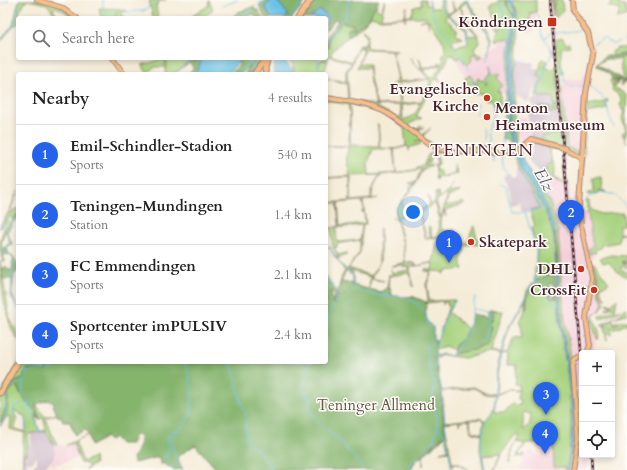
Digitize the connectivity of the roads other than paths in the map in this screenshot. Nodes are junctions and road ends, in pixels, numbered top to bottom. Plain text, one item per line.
1 (37, 0) edge
2 (310, 0) edge
3 (572, 0) edge
4 (75, 16) edge
5 (298, 16) edge
6 (114, 60) edge
7 (266, 60) edge
8 (266, 60) edge
9 (122, 72) edge
10 (256, 72) edge
11 (266, 72) edge
12 (328, 98) edge
13 (580, 155) junction
14 (588, 350) edge
15 (579, 358) edge
16 (16, 363) edge
17 (16, 364) edge
18 (0, 390) edge
19 (0, 393) edge
20 (573, 470) edge

1 - 4 main road
2 - 5 highway
3 - 13 main road
6 - 9 main road
7 - 10 highway
8 - 11 highway
12 - 13 main road, bridge
13 - 14 main road
15 - 20 main road
16 - 18 highway
17 - 19 highway

